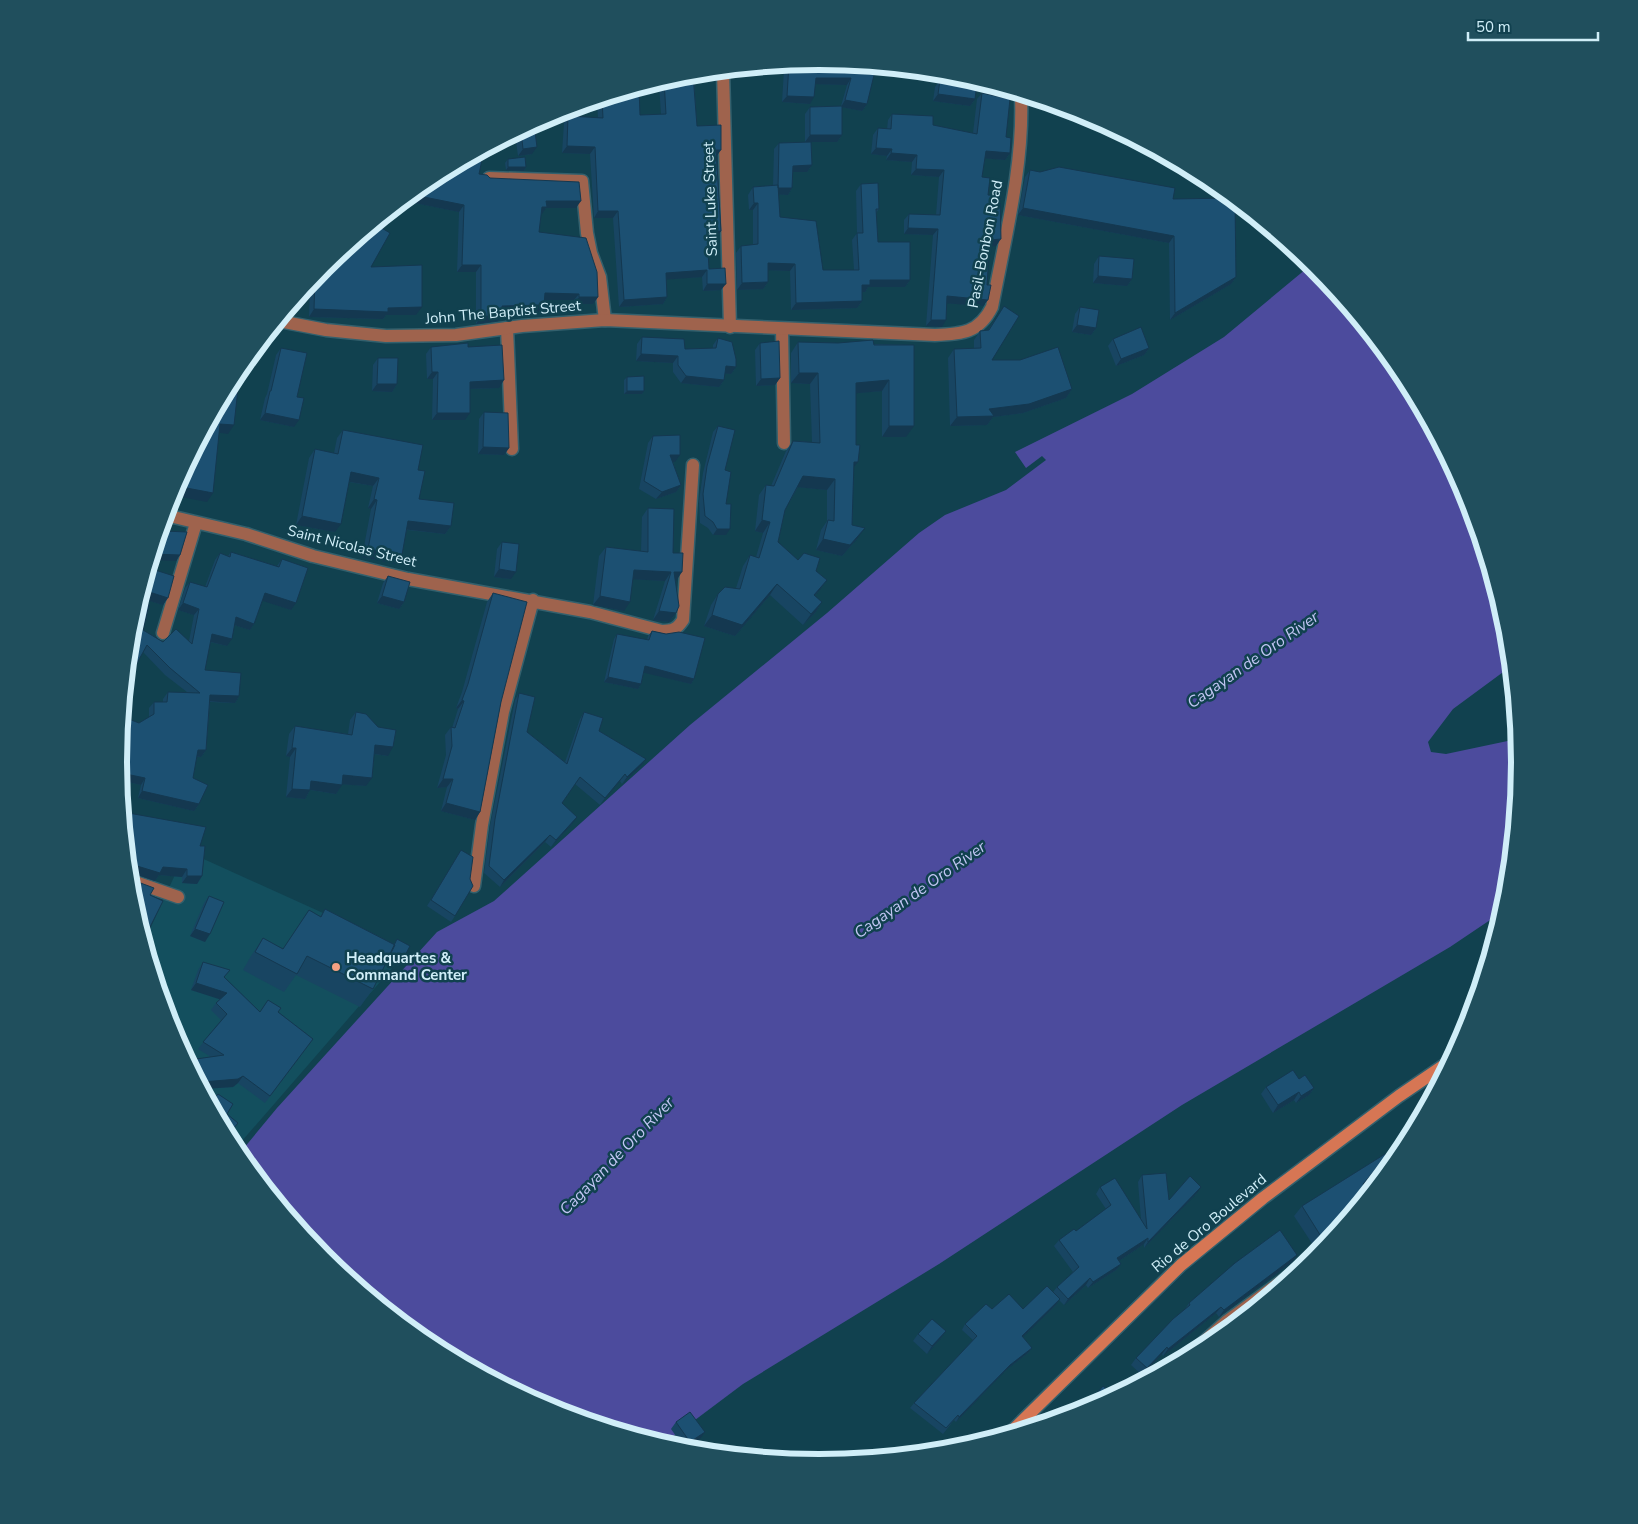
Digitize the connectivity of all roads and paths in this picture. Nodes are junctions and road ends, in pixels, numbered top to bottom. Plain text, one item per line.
1 (723, 77) edge
2 (1021, 101) edge
3 (489, 178) edge
4 (605, 320) junction
5 (286, 322) edge
6 (730, 327) junction
7 (507, 328) junction
8 (782, 329) junction
9 (784, 442) dead end
10 (512, 449) dead end
11 (693, 465) dead end
12 (173, 517) edge
13 (196, 523) junction
14 (534, 600) junction
15 (163, 633) dead end
16 (138, 884) edge
17 (474, 886) edge
18 (178, 897) dead end
19 (1439, 1069) edge
20 (1020, 1423) edge

1 - 6 street, Saint Luke Street
2 - 8 street, Pasil-Bonbon Road
3 - 4 street
4 - 6 street, John The Baptist Street
4 - 7 street, John The Baptist Street
5 - 7 street, John The Baptist Street
6 - 8 street, Pasil-Bonbon Road
7 - 10 street
8 - 9 street
11 - 14 street, Saint Nicolas Street
12 - 13 street, Saint Nicolas Street
13 - 14 street, Saint Nicolas Street
13 - 15 street
14 - 17 street
16 - 18 street
19 - 20 main road, Rio de Oro Boulevard

